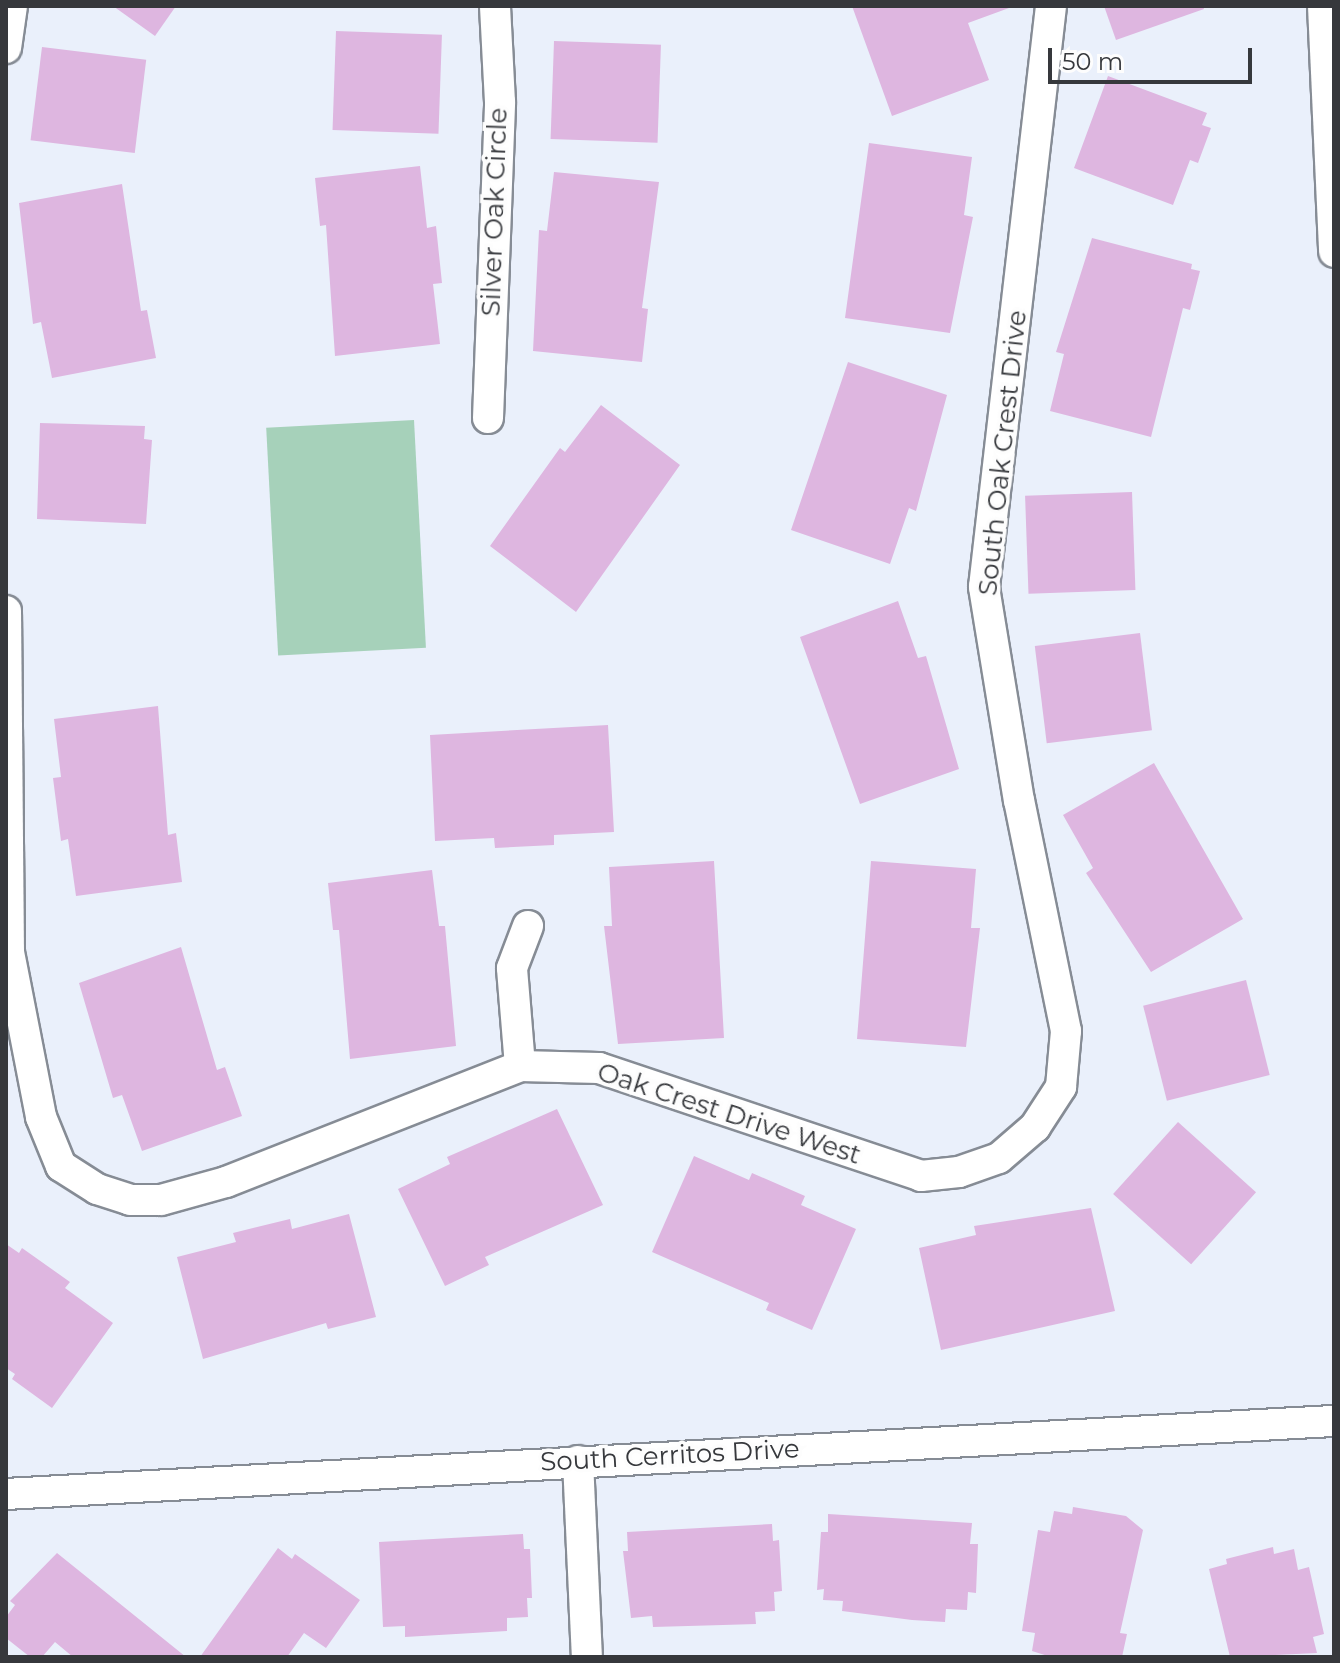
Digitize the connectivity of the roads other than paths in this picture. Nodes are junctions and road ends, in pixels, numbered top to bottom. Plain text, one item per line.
1 (12, 6) edge
2 (495, 6) edge
3 (1051, 6) edge
4 (1323, 6) edge
5 (6, 48) edge
6 (1334, 252) edge
7 (488, 418) dead end
8 (7, 625) edge
9 (528, 926) dead end
10 (520, 1066) junction
11 (1035, 1127) joint
12 (1334, 1421) edge
13 (578, 1461) junction
14 (6, 1494) edge
15 (587, 1657) edge

1 - 5 street
2 - 7 street, Silver Oak Circle
3 - 11 street, South Oak Crest Drive
4 - 6 street
8 - 10 street, Oak Crest Drive West
9 - 10 street
10 - 11 street, Oak Crest Drive West
12 - 13 street, South Cerritos Drive
13 - 14 street, South Cerritos Drive
13 - 15 street

